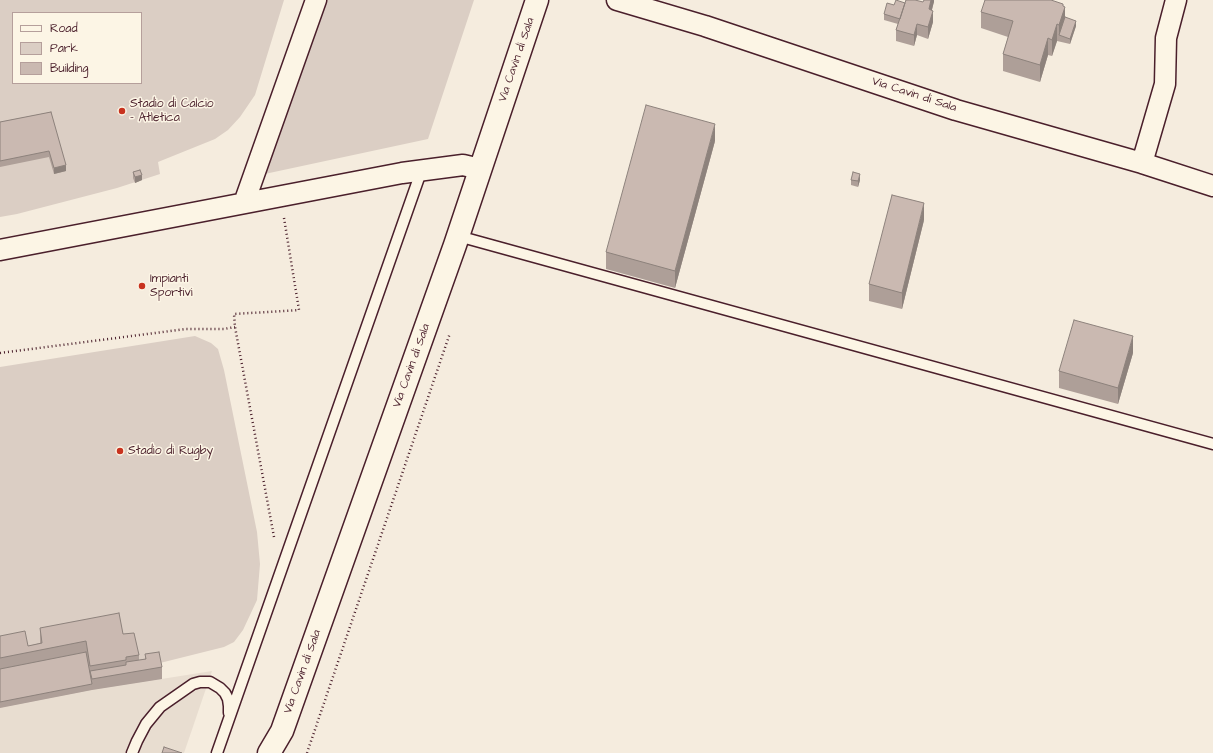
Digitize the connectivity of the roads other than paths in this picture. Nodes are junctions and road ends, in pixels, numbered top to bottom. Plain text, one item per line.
1 (316, 0) edge
2 (537, 0) edge
3 (617, 0) edge
4 (1170, 2) edge
5 (1142, 163) junction
6 (480, 169) junction
7 (422, 170) junction
8 (1213, 186) edge
9 (244, 203) junction
10 (458, 236) junction
11 (0, 250) edge
12 (1213, 444) edge
13 (227, 725) junction
14 (282, 731) junction
15 (132, 753) edge
16 (217, 753) edge
17 (269, 753) edge
18 (280, 753) edge

1 - 9 street
2 - 6 main road, Via Cavin di Sala
3 - 5 street, Via Cavin di Sala
4 - 5 street
5 - 8 street, Via Cavin di Sala
6 - 7 street
6 - 10 main road, Via Cavin di Sala
7 - 9 street
7 - 13 lane
9 - 11 street
10 - 12 lane
10 - 14 main road, Via Cavin di Sala
13 - 15 lane
13 - 16 lane
14 - 17 main road, Via Cavin di Sala
14 - 18 main road, Via Cavin di Sala

